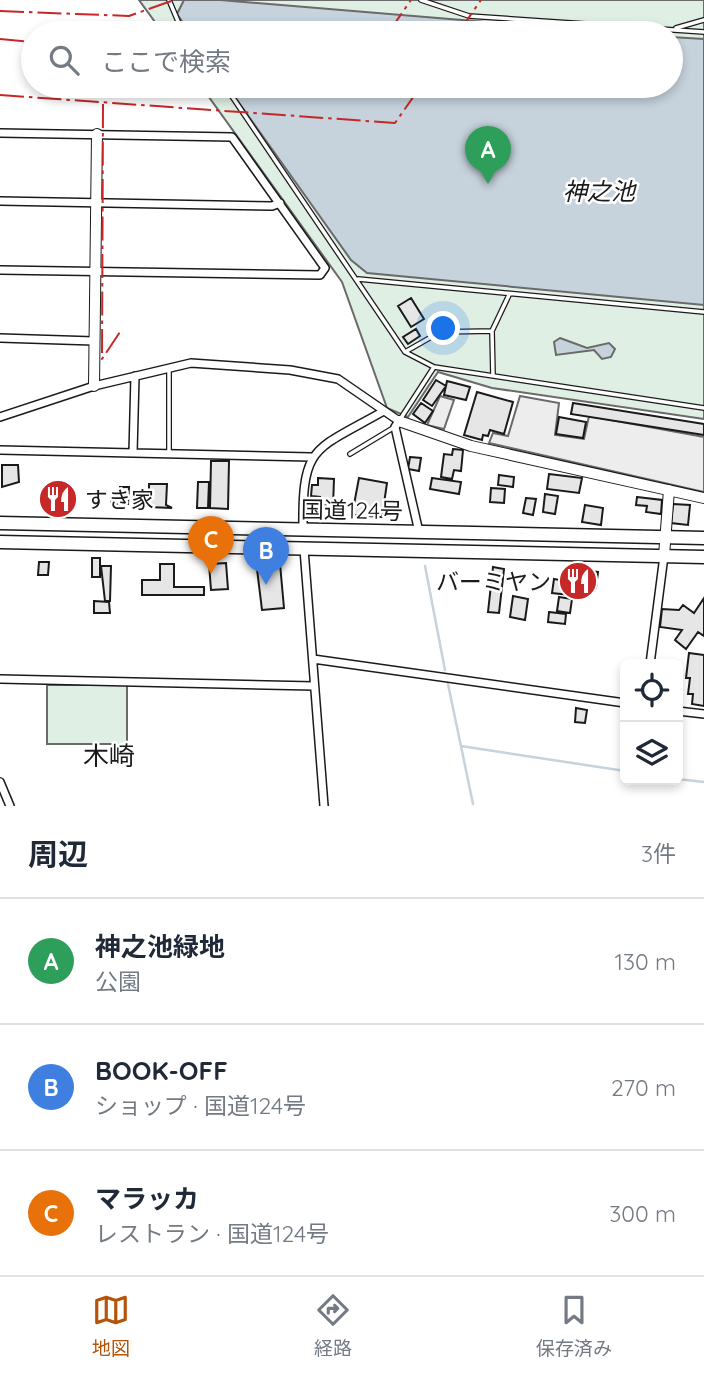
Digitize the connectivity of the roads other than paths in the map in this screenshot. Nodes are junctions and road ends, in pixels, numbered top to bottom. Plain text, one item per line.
1 (169, 0) edge
2 (422, 0) edge
3 (704, 20) edge
4 (178, 21) edge
5 (541, 21) edge
6 (683, 26) edge
7 (683, 31) edge
8 (704, 32) edge
9 (233, 98) edge
10 (0, 133) edge
11 (97, 134) junction
12 (0, 201) edge
13 (96, 203) junction
14 (280, 203) junction
15 (0, 270) edge
16 (96, 272) junction
17 (358, 279) junction
18 (509, 295) junction
19 (704, 312) edge
20 (492, 331) junction
21 (0, 338) edge
22 (94, 341) junction
23 (405, 352) junction
24 (168, 367) junction
25 (434, 368) junction
26 (135, 376) junction
27 (493, 376) junction
28 (94, 386) junction
29 (704, 408) edge
30 (382, 412) junction
31 (0, 417) edge
32 (397, 424) junction
33 (0, 450) edge
34 (133, 453) junction
35 (169, 454) junction
36 (350, 454) dead end
37 (311, 457) junction
38 (669, 490) junction
39 (704, 498) edge
40 (0, 523) edge
41 (303, 530) junction
42 (419, 532) junction
43 (664, 537) junction
44 (704, 538) edge
45 (0, 542) edge
46 (304, 549) junction
47 (664, 556) junction
48 (704, 557) edge
49 (313, 659) junction
50 (651, 659) edge
51 (0, 679) edge
52 (314, 686) junction
53 (620, 702) edge
54 (683, 711) edge
55 (704, 714) edge
56 (0, 782) edge
57 (10, 806) edge
58 (324, 806) edge

1 - 4 lane
2 - 5 lane
3 - 6 lane
7 - 8 lane
9 - 17 lane
10 - 11 street
11 - 13 street
11 - 14 street
12 - 13 street
13 - 14 street
13 - 16 street
14 - 16 street
15 - 16 street
16 - 22 street
17 - 18 lane
17 - 23 lane
18 - 19 lane
18 - 20 lane
20 - 23 lane
20 - 27 lane
21 - 22 street
22 - 28 street
23 - 25 lane
24 - 26 street
24 - 30 street
24 - 35 lane
25 - 27 lane
25 - 32 lane
26 - 28 street
26 - 34 street
27 - 29 lane
28 - 31 street
30 - 32 street
30 - 37 street
32 - 36 lane
32 - 38 street
32 - 42 street
33 - 34 street
34 - 35 street
35 - 37 street
37 - 41 street
38 - 39 street
38 - 43 street
40 - 41 highway, 国道124号
41 - 42 highway, 国道124号
42 - 43 highway, 国道124号
43 - 44 highway, 国道124号
43 - 47 street
45 - 46 highway, 国道124号
46 - 47 highway, 国道124号
46 - 49 street
47 - 48 highway, 国道124号
47 - 50 street
49 - 52 street
49 - 53 street
51 - 52 street
52 - 58 street
54 - 55 street
56 - 57 street

